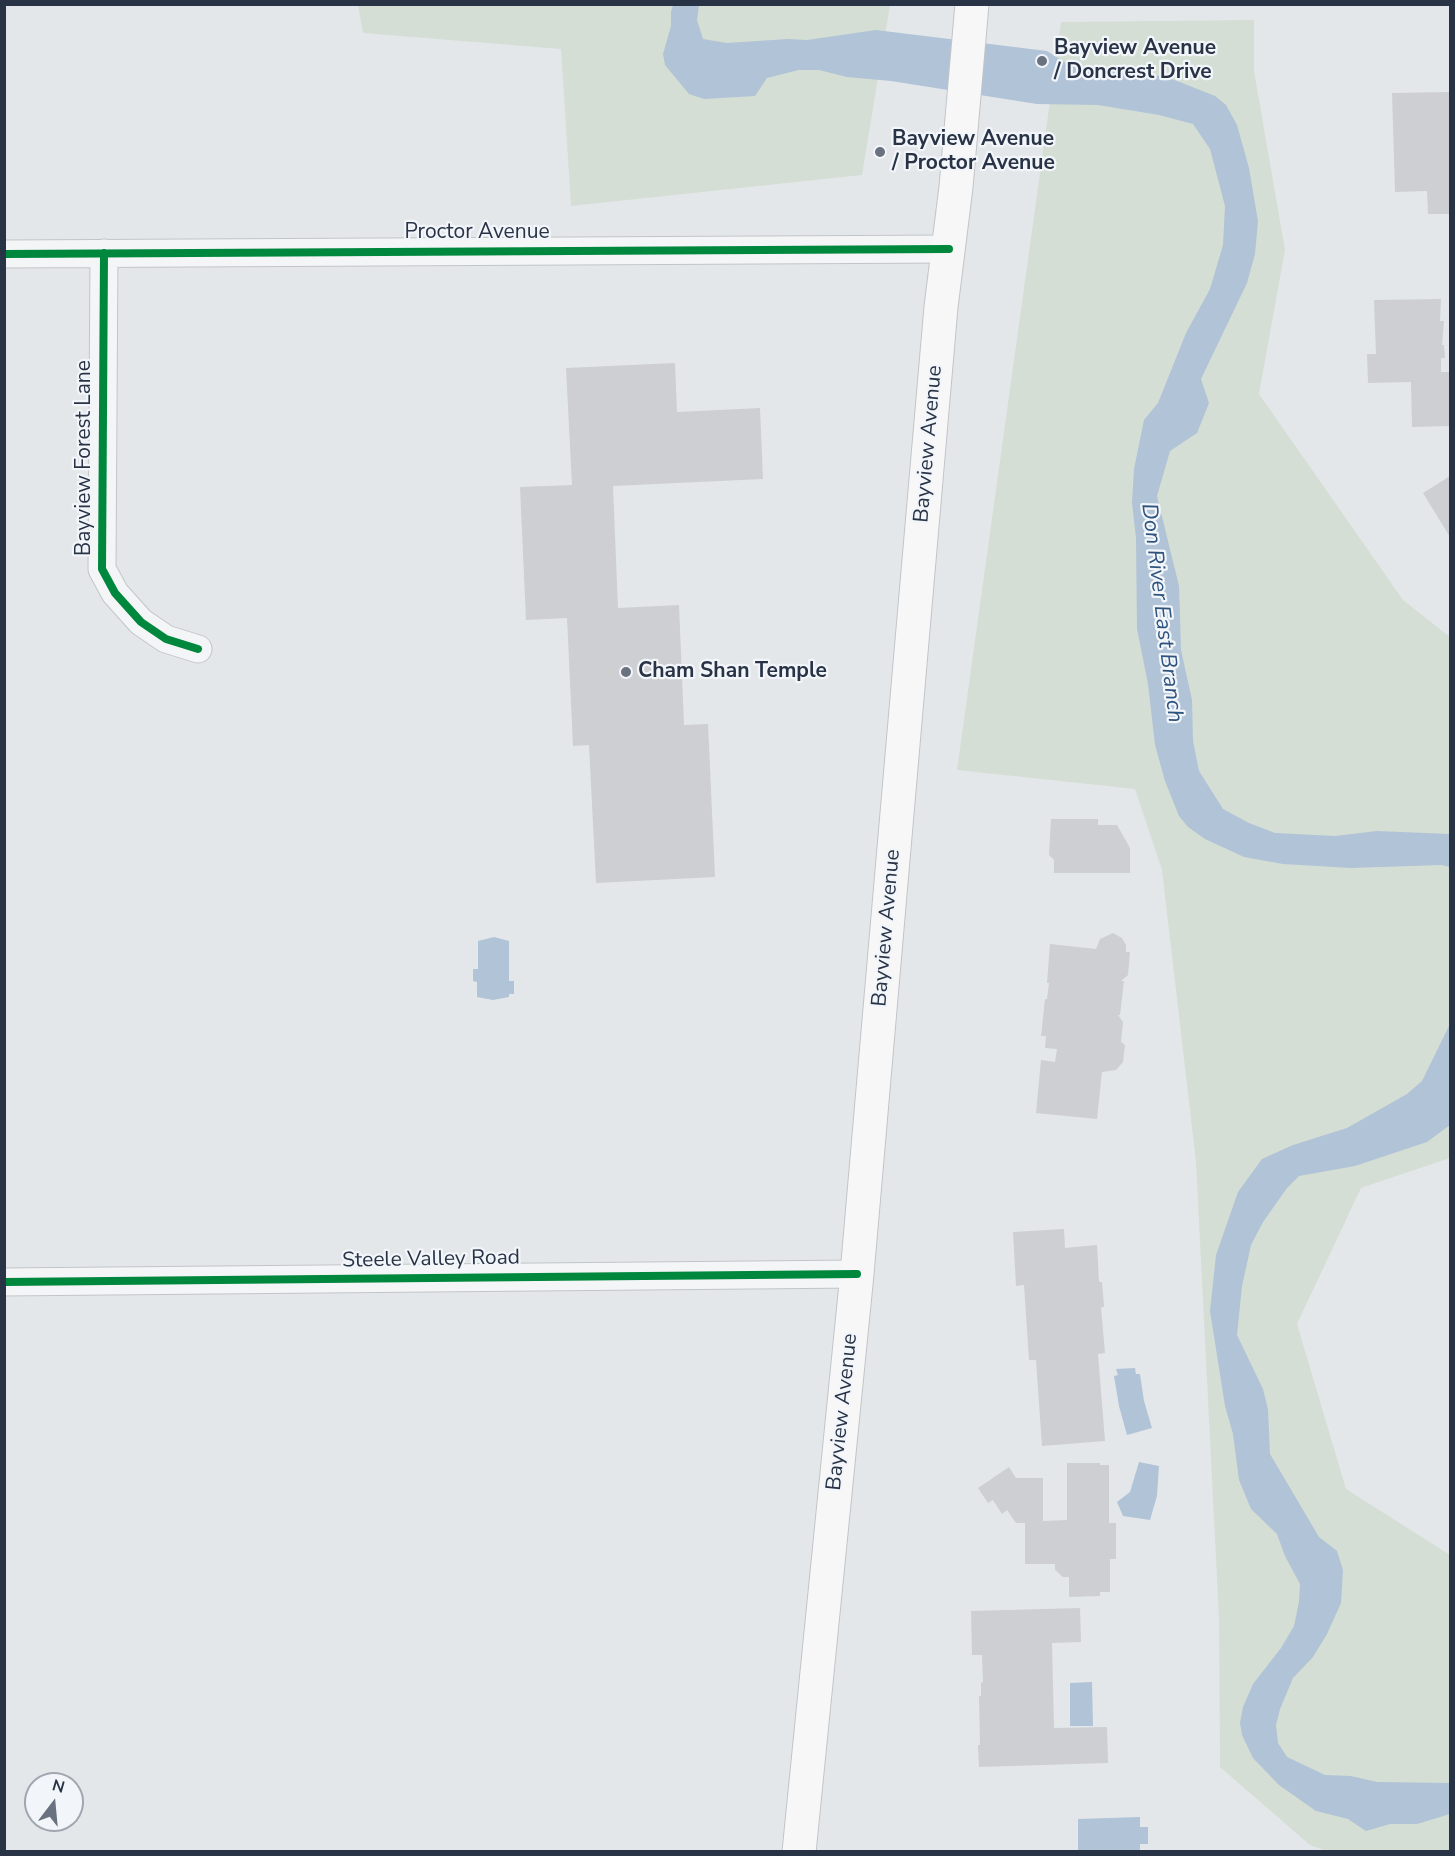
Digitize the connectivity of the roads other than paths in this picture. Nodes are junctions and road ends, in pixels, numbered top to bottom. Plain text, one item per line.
1 (971, 10) edge
2 (949, 249) junction
3 (104, 253) junction
4 (4, 254) edge
5 (198, 649) dead end
6 (857, 1274) junction
7 (4, 1282) edge
8 (799, 1851) edge

1 - 2 main road, Bayview Avenue
2 - 3 street, Proctor Avenue
2 - 6 main road, Bayview Avenue
3 - 4 street, Proctor Avenue
3 - 5 street, Bayview Forest Lane
6 - 7 street, Steele Valley Road
6 - 8 main road, Bayview Avenue

